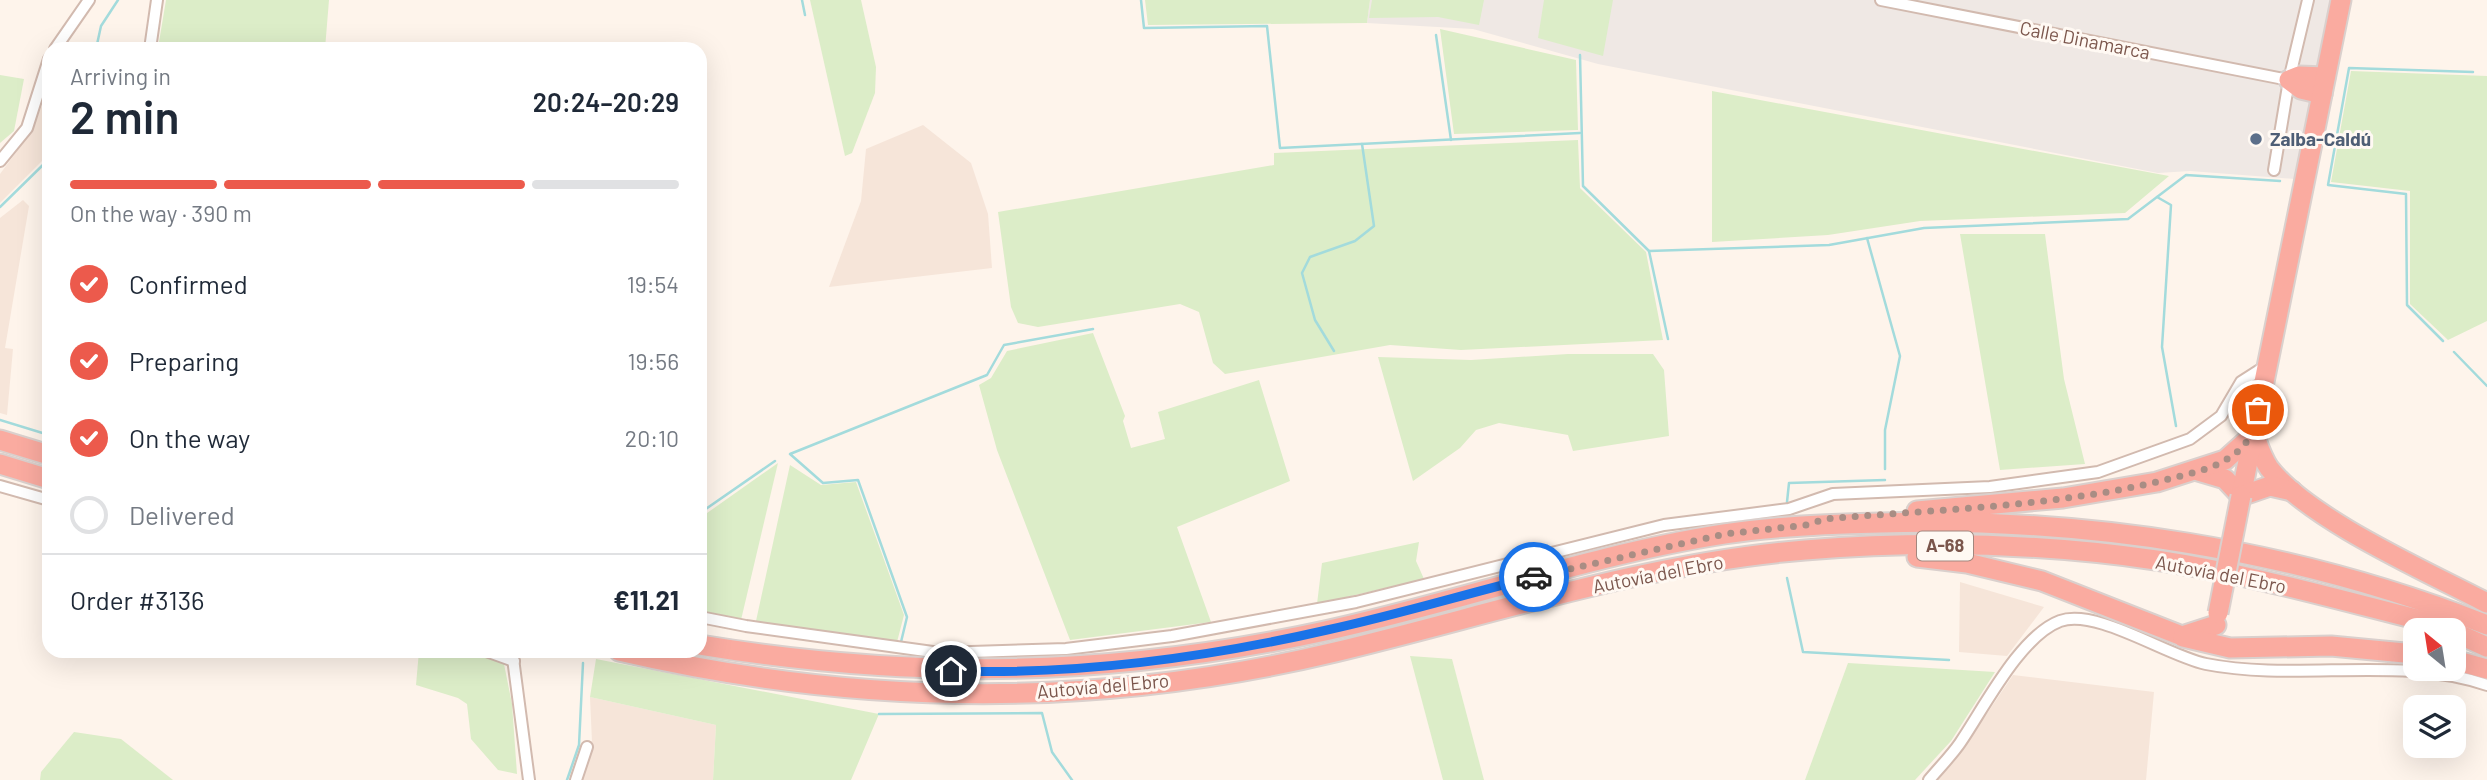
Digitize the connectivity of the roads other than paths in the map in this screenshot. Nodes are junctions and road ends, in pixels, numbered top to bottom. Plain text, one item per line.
1 (89, 0) edge
2 (157, 0) edge
3 (1881, 0) edge
4 (2308, 0) edge
5 (2341, 0) edge
6 (60, 42) edge
7 (151, 42) edge
8 (2289, 80) junction
9 (42, 81) edge
10 (2323, 86) junction
11 (0, 161) edge
12 (2274, 170) dead end
13 (2267, 365) junction
14 (2253, 434) junction
15 (0, 440) edge
16 (42, 453) edge
17 (0, 464) edge
18 (2198, 471) junction
19 (42, 478) edge
20 (0, 486) edge
21 (2293, 491) junction
22 (2241, 496) junction
23 (42, 498) edge
24 (1806, 525) junction
25 (1783, 553) junction
26 (2487, 603) edge
27 (707, 618) edge
28 (2411, 618) edge
29 (2217, 619) junction
30 (2487, 625) edge
31 (2182, 636) junction
32 (2466, 638) edge
33 (707, 646) edge
34 (2487, 647) edge
35 (2243, 648) junction
36 (2403, 653) edge
37 (2210, 654) junction
38 (513, 658) edge
39 (655, 658) edge
40 (2466, 663) edge
41 (2487, 669) edge
42 (2487, 685) edge
43 (587, 747) dead end
44 (529, 780) edge
45 (576, 780) edge
46 (1929, 780) edge

1 - 6 street
2 - 7 street
3 - 8 street, Calle Dinamarca
4 - 8 street
5 - 10 highway
8 - 10 highway
8 - 12 street
9 - 11 street
10 - 13 highway
13 - 14 highway
13 - 27 street
14 - 18 highway
14 - 21 highway
14 - 22 highway
15 - 16 highway
17 - 19 highway
18 - 22 highway
18 - 24 highway
20 - 23 street
21 - 22 highway
21 - 26 highway
22 - 29 highway, bridge
24 - 30 highway, Autovía del Ebro / A-68
24 - 33 highway, Autovía del Ebro / A-68
25 - 28 highway, Autovía del Ebro / A-68
25 - 31 highway
25 - 39 highway, Autovía del Ebro / A-68
29 - 31 highway
29 - 35 highway
29 - 37 highway
31 - 37 highway
32 - 34 highway, Autovía del Ebro / A-68
35 - 36 highway
35 - 37 highway
37 - 42 street
37 - 46 street
38 - 44 street
40 - 41 highway
43 - 45 street

